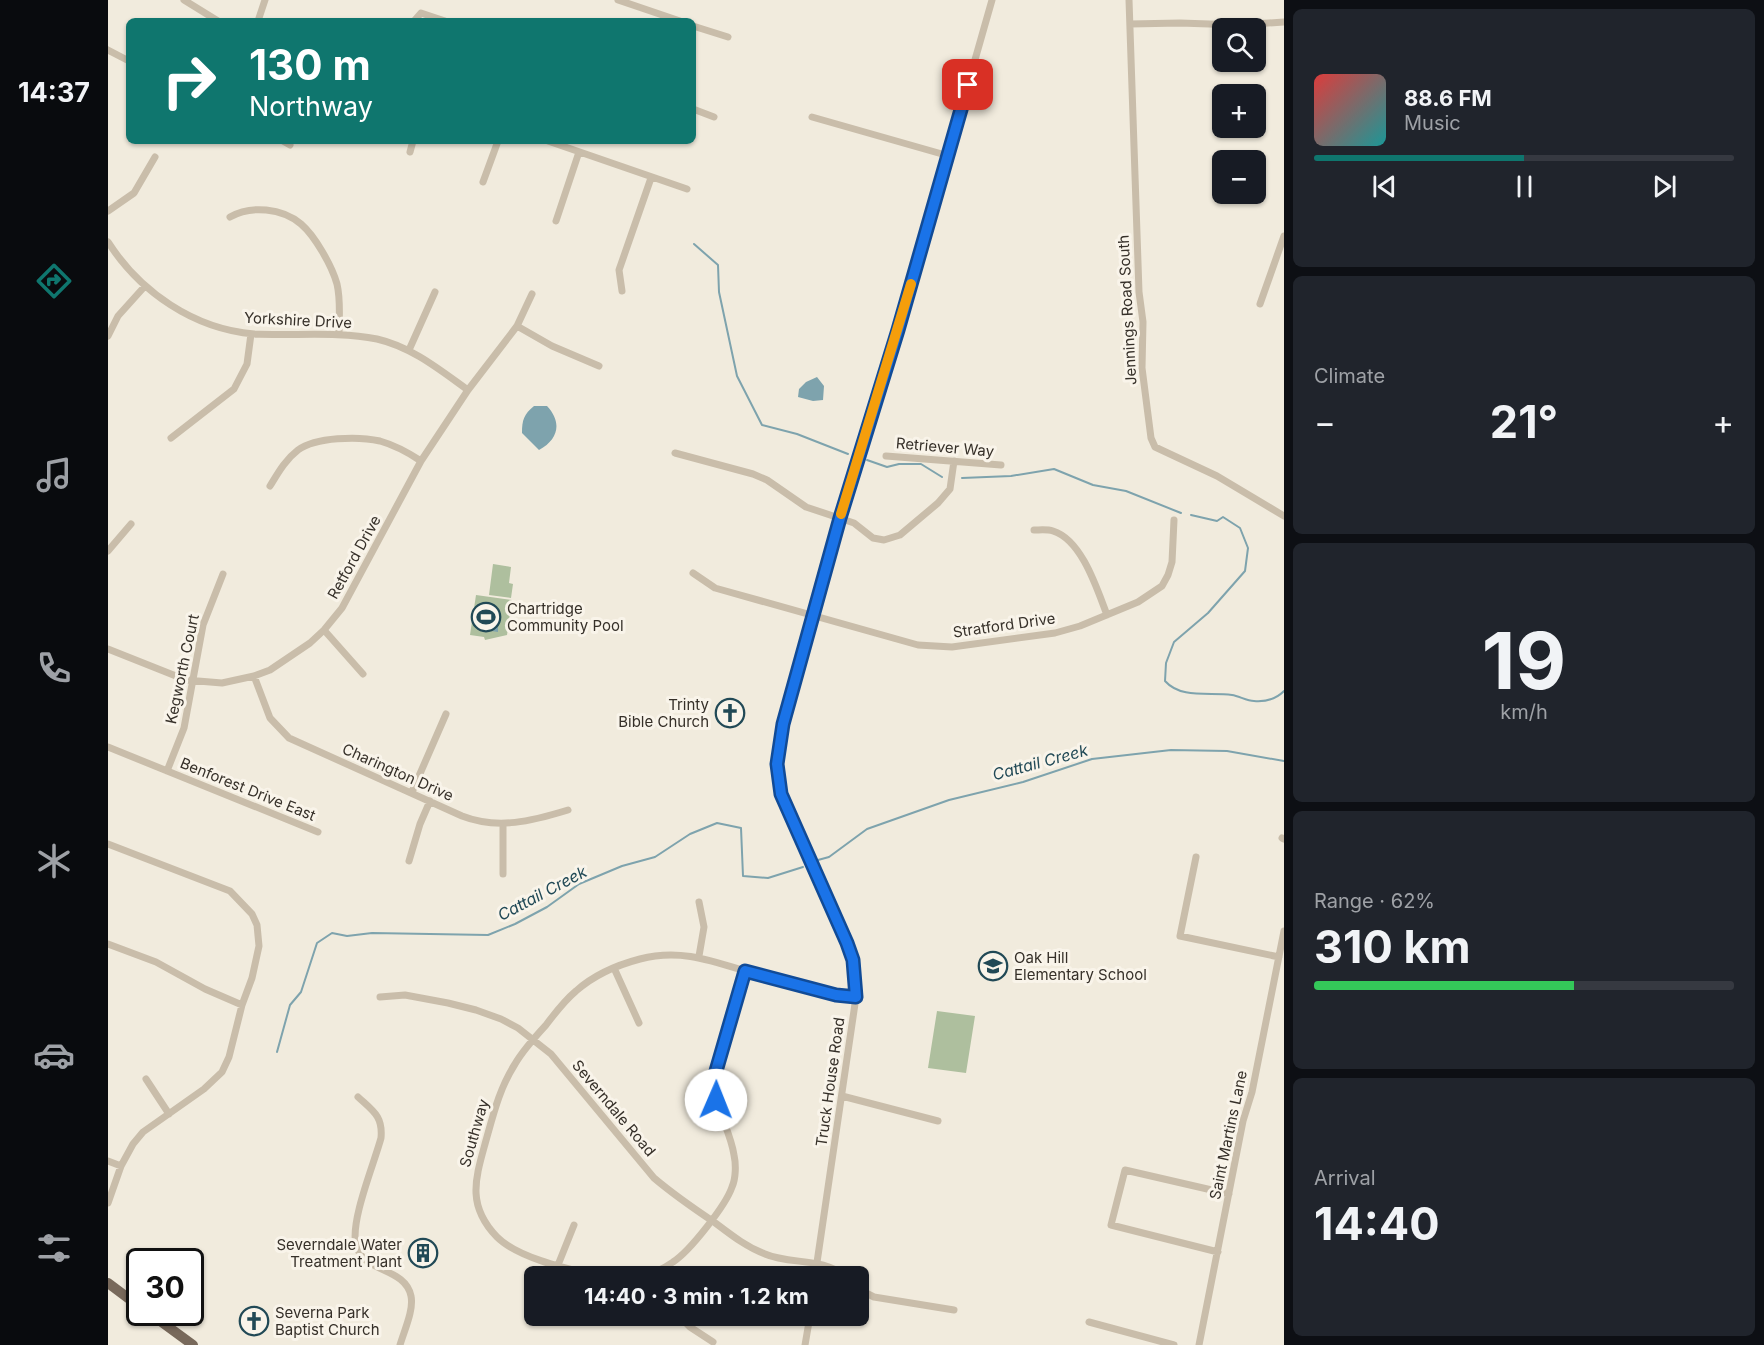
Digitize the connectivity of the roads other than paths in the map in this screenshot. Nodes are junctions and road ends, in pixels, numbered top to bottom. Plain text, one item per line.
1 (184, 0) edge
2 (265, 0) edge
3 (618, 0) edge
4 (992, 0) edge
5 (1129, 0) edge
6 (213, 18) edge
7 (259, 18) edge
8 (417, 18) edge
9 (436, 18) edge
10 (671, 18) edge
11 (1284, 22) edge
12 (1130, 24) junction
13 (696, 27) edge
14 (728, 38) dead end
15 (108, 50) edge
16 (126, 59) edge
17 (696, 110) edge
18 (714, 117) dead end
19 (812, 117) dead end
20 (412, 144) edge
21 (497, 144) edge
22 (556, 144) edge
23 (410, 152) dead end
24 (579, 152) junction
25 (949, 156) junction
26 (155, 157) dead end
27 (651, 178) junction
28 (483, 182) dead end
29 (687, 189) dead end
30 (108, 211) edge
31 (230, 217) dead end
32 (556, 221) dead end
33 (1284, 236) edge
34 (108, 242) edge
35 (145, 286) junction
36 (622, 291) dead end
37 (435, 292) dead end
38 (532, 294) dead end
39 (1260, 304) dead end
40 (517, 326) junction
41 (251, 333) junction
42 (339, 335) junction
43 (108, 336) edge
44 (409, 350) junction
45 (599, 366) dead end
46 (468, 390) junction
47 (171, 438) dead end
48 (675, 453) dead end
49 (886, 456) dead end
50 (421, 461) junction
51 (954, 461) junction
52 (1001, 465) dead end
53 (270, 486) dead end
54 (1284, 516) edge
55 (840, 518) junction
56 (1174, 520) dead end
57 (131, 524) dead end
58 (1034, 530) dead end
59 (108, 551) edge
60 (693, 573) dead end
61 (223, 574) dead end
62 (812, 615) junction
63 (1107, 615) junction
64 (324, 630) junction
65 (108, 649) edge
66 (363, 674) dead end
67 (254, 676) junction
68 (194, 681) junction
69 (446, 714) dead end
70 (108, 747) edge
71 (167, 771) junction
72 (412, 792) junction
73 (430, 801) junction
74 (568, 810) dead end
75 (503, 825) junction
76 (318, 832) dead end
77 (108, 844) edge
78 (1196, 857) dead end
79 (409, 861) dead end
80 (502, 874) dead end
81 (699, 902) dead end
82 (1284, 931) edge
83 (108, 944) edge
84 (699, 956) junction
85 (1279, 957) junction
86 (614, 968) junction
87 (745, 971) junction
88 (380, 997) dead end
89 (856, 997) junction
90 (242, 1005) junction
91 (639, 1023) dead end
92 (533, 1040) junction
93 (146, 1079) dead end
94 (842, 1096) junction
95 (358, 1097) dead end
96 (169, 1114) junction
97 (938, 1121) dead end
98 (108, 1161) edge
99 (121, 1166) junction
100 (1229, 1194) junction
101 (108, 1203) edge
102 (711, 1220) junction
103 (574, 1225) dead end
104 (1218, 1252) junction
105 (817, 1264) junction
106 (558, 1265) junction
107 (562, 1266) edge
108 (668, 1266) edge
109 (823, 1266) edge
110 (108, 1283) edge
111 (869, 1294) edge
112 (126, 1296) edge
113 (954, 1310) dead end
114 (1089, 1322) dead end
115 (167, 1326) edge
116 (689, 1326) edge
117 (808, 1326) edge
118 (713, 1342) dead end
119 (193, 1345) edge
120 (400, 1345) edge
121 (805, 1345) edge
122 (1174, 1345) edge
123 (1199, 1345) edge

1 - 6 street
2 - 7 street
3 - 10 street
4 - 25 street, Truck House Road
5 - 12 street, Jennings Road South
8 - 9 street
11 - 12 street
12 - 54 street, Jennings Road South
13 - 14 street
15 - 16 street
17 - 18 street
19 - 25 street
20 - 23 street
21 - 28 street
22 - 24 street
24 - 27 street
24 - 32 street
25 - 55 street, Truck House Road
26 - 30 street
27 - 29 street
27 - 36 street
31 - 42 street
33 - 39 street
34 - 35 street, Yorkshire Drive
35 - 41 street, Yorkshire Drive
35 - 43 street
37 - 44 street
38 - 40 street, Retford Drive
40 - 45 street
40 - 46 street, Retford Drive
41 - 42 street, Yorkshire Drive
41 - 47 street
42 - 44 street, Yorkshire Drive
44 - 46 street, Yorkshire Drive
46 - 50 street, Retford Drive
48 - 55 street
49 - 51 street, Retriever Way
50 - 53 street
50 - 64 street, Retford Drive
51 - 52 street, Retriever Way
51 - 55 street
55 - 62 street, Truck House Road
56 - 63 street, Stratford Drive
57 - 59 street
58 - 63 street
60 - 62 street, Stratford Drive
61 - 68 street, Kegworth Court
62 - 63 street, Stratford Drive
62 - 89 street, Truck House Road
64 - 66 street
64 - 67 street, Retford Drive
65 - 68 street, Retford Drive
67 - 68 street, Retford Drive
67 - 72 street, Charington Drive
68 - 71 street, Kegworth Court
69 - 72 street
70 - 71 street, Benforest Drive East
71 - 76 street, Benforest Drive East
72 - 73 street, Charington Drive
73 - 75 street, Charington Drive
73 - 79 street
74 - 75 street, Charington Drive
75 - 80 street
77 - 90 street
78 - 85 street
81 - 84 street
82 - 85 street, Saint Martins Lane
83 - 90 street
84 - 86 street, Southway
84 - 87 street, Southway
85 - 100 street, Saint Martins Lane
86 - 91 street
86 - 92 street, Southway
87 - 89 street, Southway
87 - 102 street
88 - 92 street, Severndale Road
89 - 94 street, Truck House Road
90 - 96 street
92 - 102 street, Severndale Road
92 - 106 street, Southway
93 - 96 street
94 - 97 street
94 - 105 street, Truck House Road
95 - 120 street
96 - 99 street
98 - 99 street
99 - 101 street
100 - 104 street, Saint Martins Lane
100 - 104 street
102 - 105 street, Severndale Road
102 - 108 street
103 - 106 street
104 - 123 street, Saint Martins Lane
105 - 109 street, Severndale Road
106 - 107 street, Southway
110 - 112 main road
111 - 113 street
114 - 122 street
115 - 119 main road
116 - 118 street
117 - 121 street

